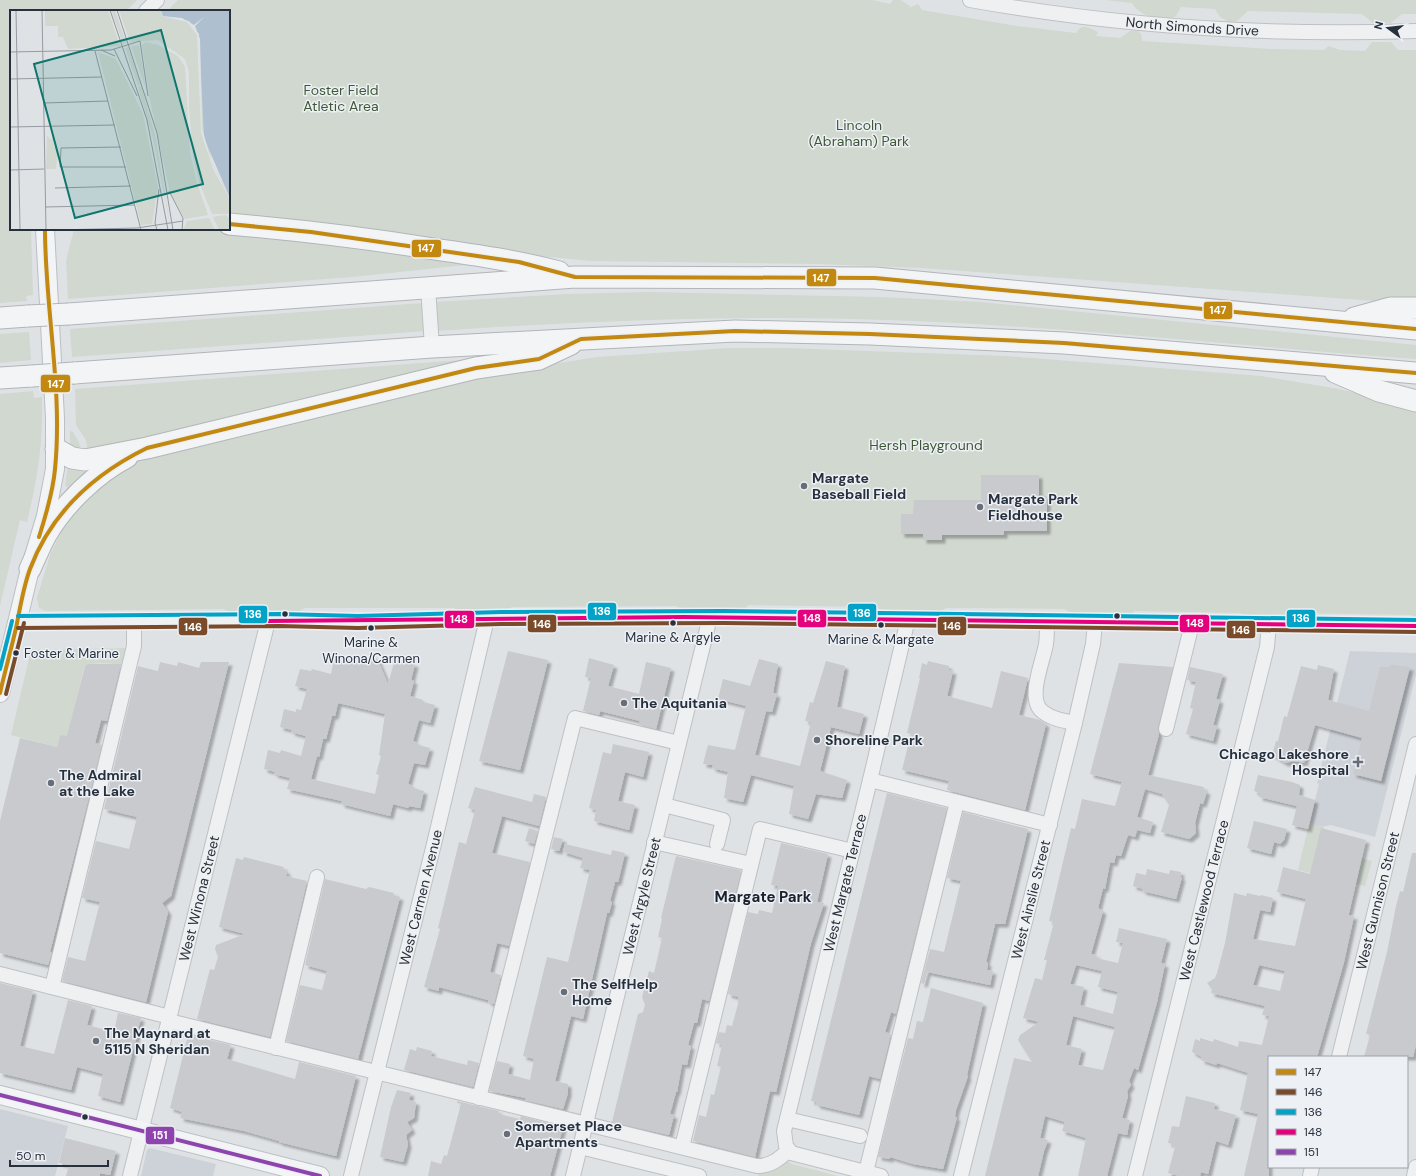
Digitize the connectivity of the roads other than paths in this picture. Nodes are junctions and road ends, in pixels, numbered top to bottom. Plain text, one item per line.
1 (157, 0) edge
2 (970, 0) edge
3 (147, 10) edge
4 (1416, 31) edge
5 (230, 224) edge
6 (45, 230) edge
7 (575, 277) junction
8 (428, 287) junction
9 (1416, 308) edge
10 (0, 318) edge
11 (1345, 321) junction
12 (1416, 329) edge
13 (580, 339) junction
14 (432, 347) junction
15 (1322, 366) junction
16 (1416, 373) edge
17 (0, 378) edge
18 (1416, 401) edge
19 (147, 448) junction
20 (56, 449) junction
21 (30, 569) junction
22 (710, 617) junction
23 (487, 619) junction
24 (908, 619) junction
25 (268, 621) junction
26 (18, 622) junction
27 (1047, 622) junction
28 (1095, 622) junction
29 (134, 623) junction
30 (1192, 624) junction
31 (1269, 624) junction
32 (1416, 626) edge
33 (0, 693) edge
34 (1075, 723) junction
35 (1166, 729) dead end
36 (679, 743) junction
37 (1416, 744) edge
38 (870, 780) junction
39 (957, 802) junction
40 (664, 806) junction
41 (1050, 825) junction
42 (654, 842) junction
43 (717, 844) dead end
44 (853, 851) junction
45 (751, 864) junction
46 (317, 877) dead end
47 (0, 974) edge
48 (52, 987) junction
49 (169, 1019) junction
50 (276, 1048) junction
51 (1339, 1056) edge
52 (377, 1073) junction
53 (0, 1095) edge
54 (480, 1098) junction
55 (787, 1119) junction
56 (586, 1124) junction
57 (141, 1132) junction
58 (860, 1136) dead end
59 (580, 1147) junction
60 (682, 1147) junction
61 (787, 1148) junction
62 (1416, 1166) edge
63 (866, 1172) junction
64 (130, 1176) edge
65 (320, 1176) edge
66 (351, 1176) edge
67 (573, 1176) edge
68 (699, 1176) edge
69 (881, 1176) edge
70 (961, 1176) edge
71 (1134, 1176) edge
72 (1414, 1176) edge

1 - 3 street
2 - 4 street, North Simonds Drive
5 - 7 highway
6 - 20 main road
7 - 8 highway
7 - 11 highway
8 - 10 highway, bridge
8 - 14 street
9 - 11 highway
11 - 12 highway
13 - 14 highway
13 - 15 highway
13 - 19 highway
14 - 17 highway, bridge
15 - 16 highway
15 - 18 highway
19 - 20 highway
19 - 21 highway
20 - 21 main road
21 - 26 main road
22 - 23 street
22 - 24 street
22 - 36 street, West Argyle Street
23 - 25 street
23 - 52 street, West Carmen Avenue
24 - 27 street
24 - 38 street, West Margate Terrace
25 - 29 street
25 - 49 street, West Winona Street
26 - 29 street
26 - 33 main road
27 - 28 street
27 - 34 street
28 - 30 street
28 - 34 street, West Ainslie Street
29 - 48 street
30 - 31 street
30 - 35 street
31 - 32 street
31 - 71 street, West Castlewood Terrace
34 - 41 street, West Ainslie Street
36 - 40 street, West Argyle Street
36 - 54 street
37 - 51 street, West Gunnison Street
38 - 39 street
38 - 44 street, West Margate Terrace
39 - 41 street
39 - 63 street
40 - 42 street, West Argyle Street
40 - 43 street
41 - 70 street, West Ainslie Street
42 - 45 street
42 - 56 street, West Argyle Street
44 - 45 street
44 - 55 street, West Margate Terrace
45 - 60 street
46 - 50 street
47 - 48 street
48 - 49 street
49 - 50 street
49 - 57 street, West Winona Street
50 - 52 street
52 - 54 street
52 - 66 street, West Carmen Avenue
53 - 57 main road
54 - 56 street
55 - 58 street
55 - 61 street, West Margate Terrace
56 - 59 street, West Argyle Street
56 - 60 street
57 - 64 street, West Winona Street
57 - 65 main road
59 - 67 street, West Argyle Street
59 - 68 street
60 - 61 street
61 - 63 street
62 - 72 street
63 - 69 street

